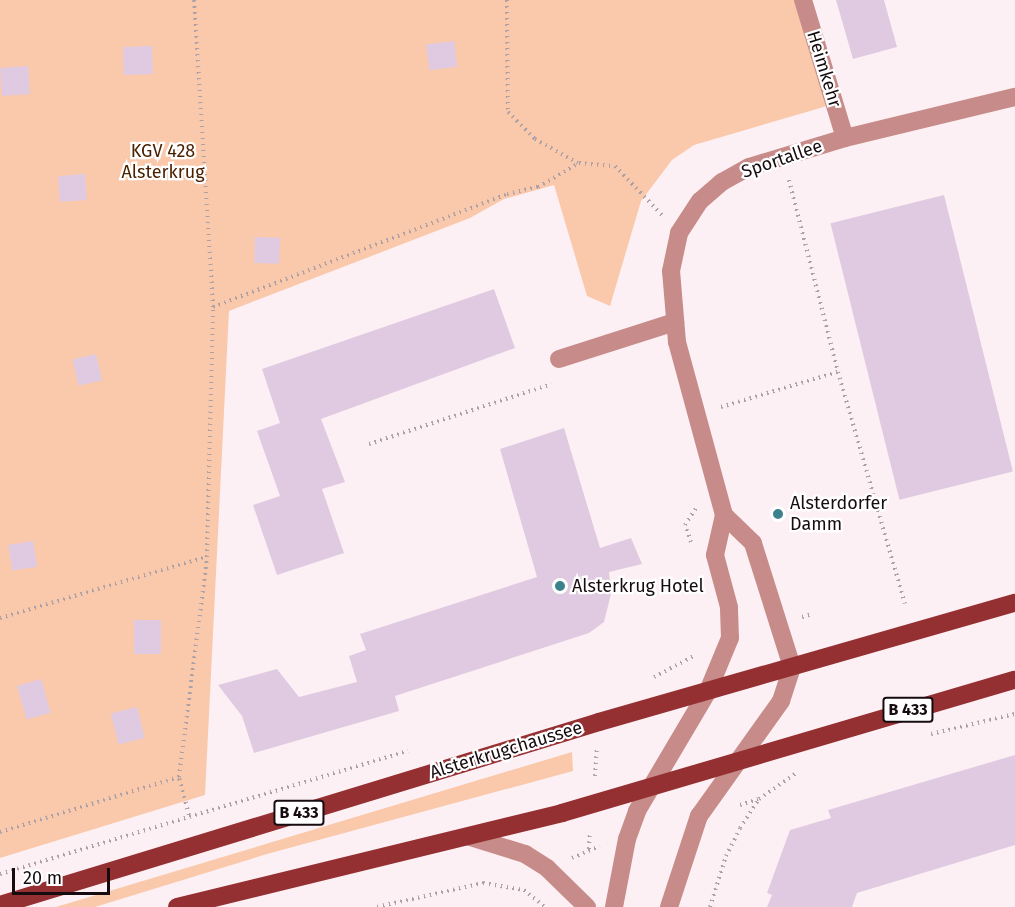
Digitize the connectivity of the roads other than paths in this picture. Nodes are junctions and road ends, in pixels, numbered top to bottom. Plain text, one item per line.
1 (803, 0) edge
2 (1015, 97) edge
3 (845, 138) junction
4 (675, 322) junction
5 (559, 360) dead end
6 (724, 515) junction
7 (1015, 603) edge
8 (792, 667) junction
9 (1015, 680) edge
10 (708, 691) junction
11 (740, 758) junction
12 (650, 785) junction
13 (470, 837) junction
14 (0, 905) edge
15 (177, 907) edge
16 (587, 907) edge
17 (614, 907) edge
18 (669, 907) edge

1 - 3 street, Heimkehr
2 - 3 street, Sportallee
3 - 4 street, Sportallee
4 - 5 street
4 - 6 street, Sportallee
6 - 8 street, Sportallee
6 - 10 street, Sportallee
7 - 8 main road, Alsterkrugchaussee / B 433
8 - 10 main road, Alsterkrugchaussee / B 433
8 - 11 street
9 - 11 main road, B 433
10 - 12 street, Sportallee
10 - 14 main road, Alsterkrugchaussee / B 433
11 - 12 main road, B 433
11 - 18 street
12 - 13 main road, B 433
12 - 17 street
13 - 15 main road, B 433
13 - 16 street

